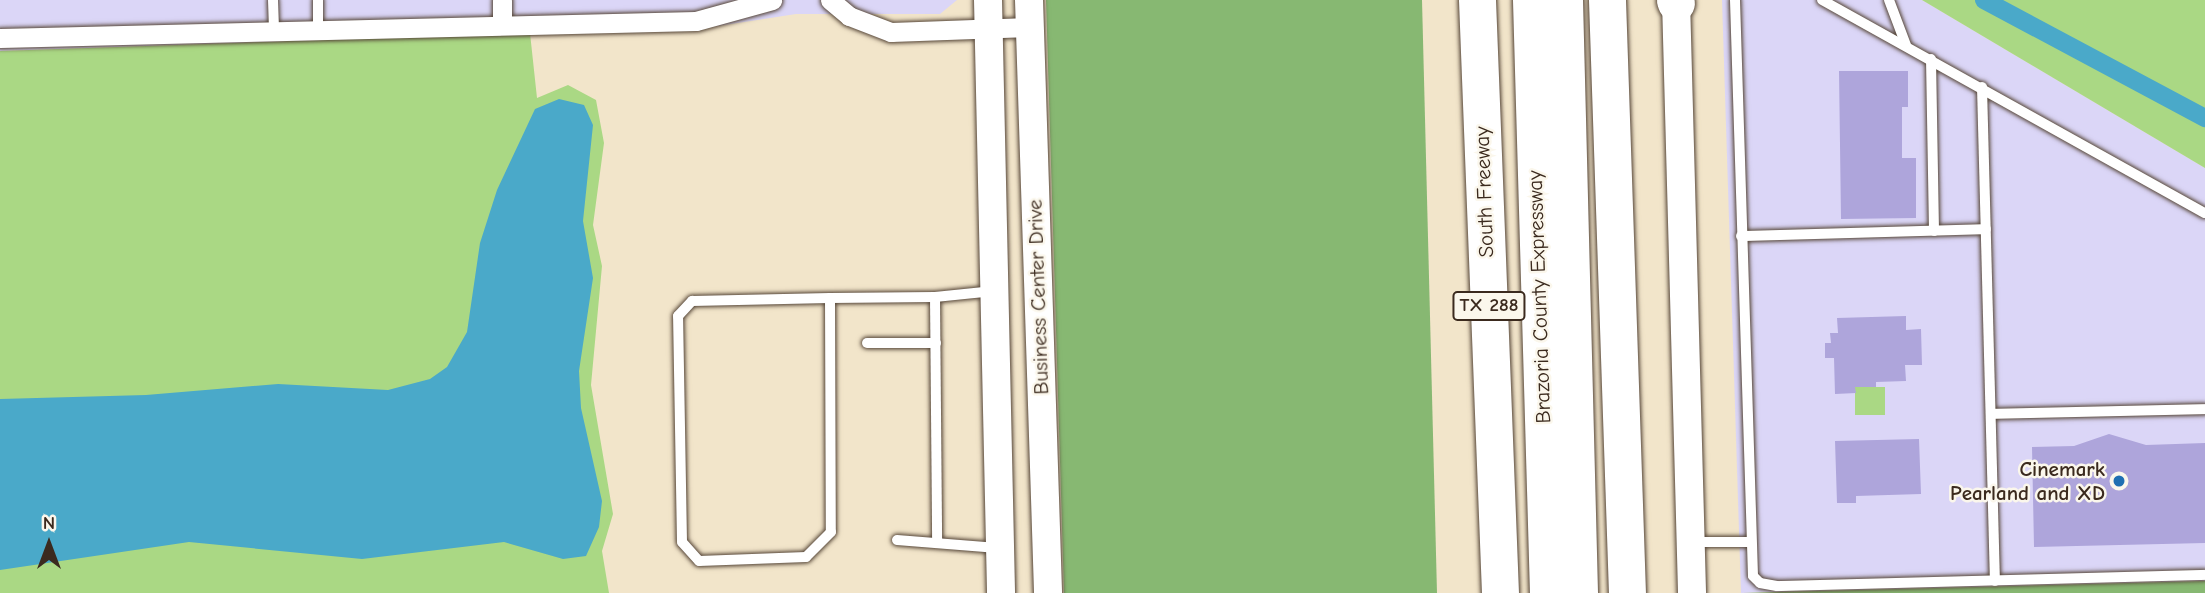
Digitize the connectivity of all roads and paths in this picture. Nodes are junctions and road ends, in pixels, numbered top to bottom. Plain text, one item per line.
1 (273, 0) edge
2 (318, 0) edge
3 (502, 0) edge
4 (772, 0) edge
5 (830, 0) edge
6 (988, 0) edge
7 (1531, 0) edge
8 (1564, 0) edge
9 (1587, 0) edge
10 (1607, 0) edge
11 (1735, 0) edge
12 (1822, 0) edge
13 (1889, 0) edge
14 (1675, 1) edge
15 (1477, 5) edge
16 (1029, 14) edge
17 (502, 25) junction
18 (318, 30) junction
19 (274, 31) junction
20 (989, 31) junction
21 (0, 38) edge
22 (1906, 45) junction
23 (1931, 59) junction
24 (1982, 87) junction
25 (2205, 212) edge
26 (1986, 229) junction
27 (1934, 231) junction
28 (1614, 236) junction
29 (1741, 236) junction
30 (994, 291) junction
31 (830, 298) junction
32 (935, 298) junction
33 (867, 343) dead end
34 (936, 343) junction
35 (2205, 409) edge
36 (1991, 414) junction
37 (897, 540) dead end
38 (1691, 542) junction
39 (1749, 542) junction
40 (937, 543) junction
41 (999, 548) junction
42 (2205, 575) edge
43 (1995, 580) junction
44 (1001, 593) edge
45 (1048, 593) edge
46 (1500, 593) edge
47 (1548, 593) edge
48 (1580, 593) edge
49 (1628, 593) edge
50 (1692, 593) edge

1 - 19 lane
2 - 18 lane
3 - 17 street
4 - 17 street
5 - 20 street
6 - 20 street, Business Center Drive
7 - 47 highway, Brazoria County Expressway
8 - 48 highway, Brazoria County Expressway
9 - 28 highway
10 - 28 highway
11 - 29 lane
12 - 22 lane
13 - 22 lane
14 - 38 street
15 - 46 highway, South Freeway / TX 288
16 - 20 street
16 - 45 street, Business Center Drive
17 - 18 street
18 - 19 street
19 - 21 street
20 - 30 street, Business Center Drive
22 - 23 lane
23 - 24 lane
23 - 27 lane
24 - 25 lane
24 - 26 lane
26 - 27 lane
26 - 36 lane
27 - 29 lane
28 - 49 highway
29 - 39 lane
30 - 32 lane
30 - 41 street, Business Center Drive
31 - 31 lane
31 - 32 lane
32 - 34 lane
33 - 34 lane
34 - 40 lane
35 - 36 lane
36 - 43 lane
37 - 40 lane
38 - 39 lane
38 - 50 street
39 - 43 lane
40 - 41 lane
41 - 44 street, Business Center Drive
42 - 43 lane

